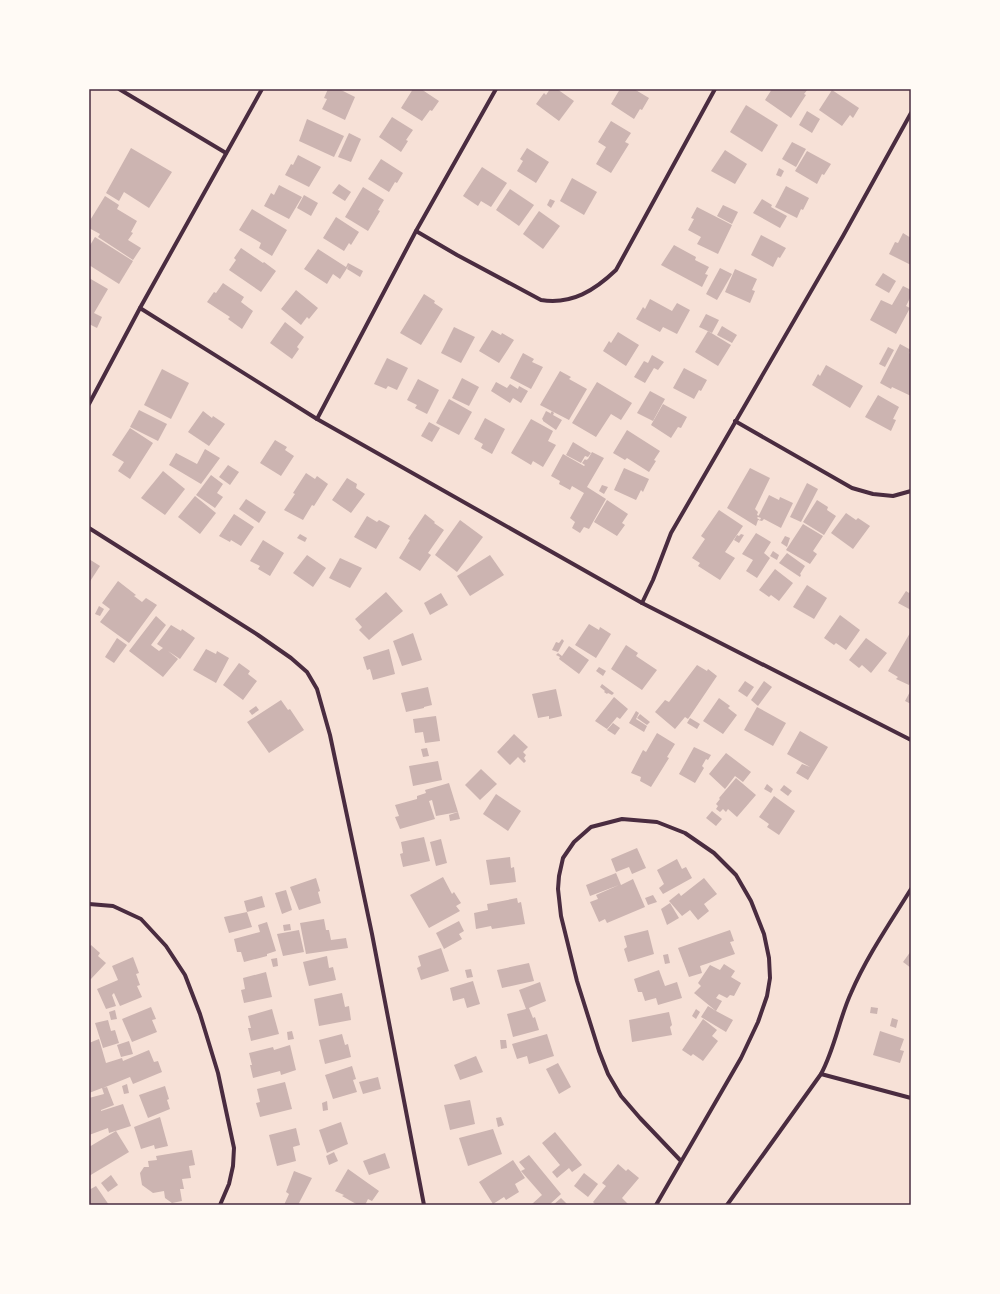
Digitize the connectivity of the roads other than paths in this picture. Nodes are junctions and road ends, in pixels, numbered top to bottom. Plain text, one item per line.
1 (119, 89) edge
2 (262, 89) edge
3 (496, 89) edge
4 (715, 89) edge
5 (911, 113) edge
6 (226, 153) junction
7 (416, 231) junction
8 (140, 308) junction
9 (89, 404) edge
10 (317, 419) junction
11 (735, 421) junction
12 (911, 491) edge
13 (89, 528) edge
14 (642, 602) junction
15 (911, 740) edge
16 (911, 889) edge
17 (89, 904) edge
18 (821, 1074) junction
19 (911, 1098) edge
20 (681, 1161) junction
21 (220, 1205) edge
22 (424, 1205) edge
23 (656, 1205) edge
24 (727, 1205) edge

1 - 6 street
2 - 6 street
3 - 7 street
4 - 7 street
5 - 11 street
6 - 8 street
7 - 10 street
8 - 9 street
8 - 10 street
10 - 14 street
11 - 12 street
11 - 14 street
13 - 22 street
14 - 15 street
16 - 18 street
17 - 21 street
18 - 19 street
18 - 24 street
20 - 20 street
20 - 23 street

